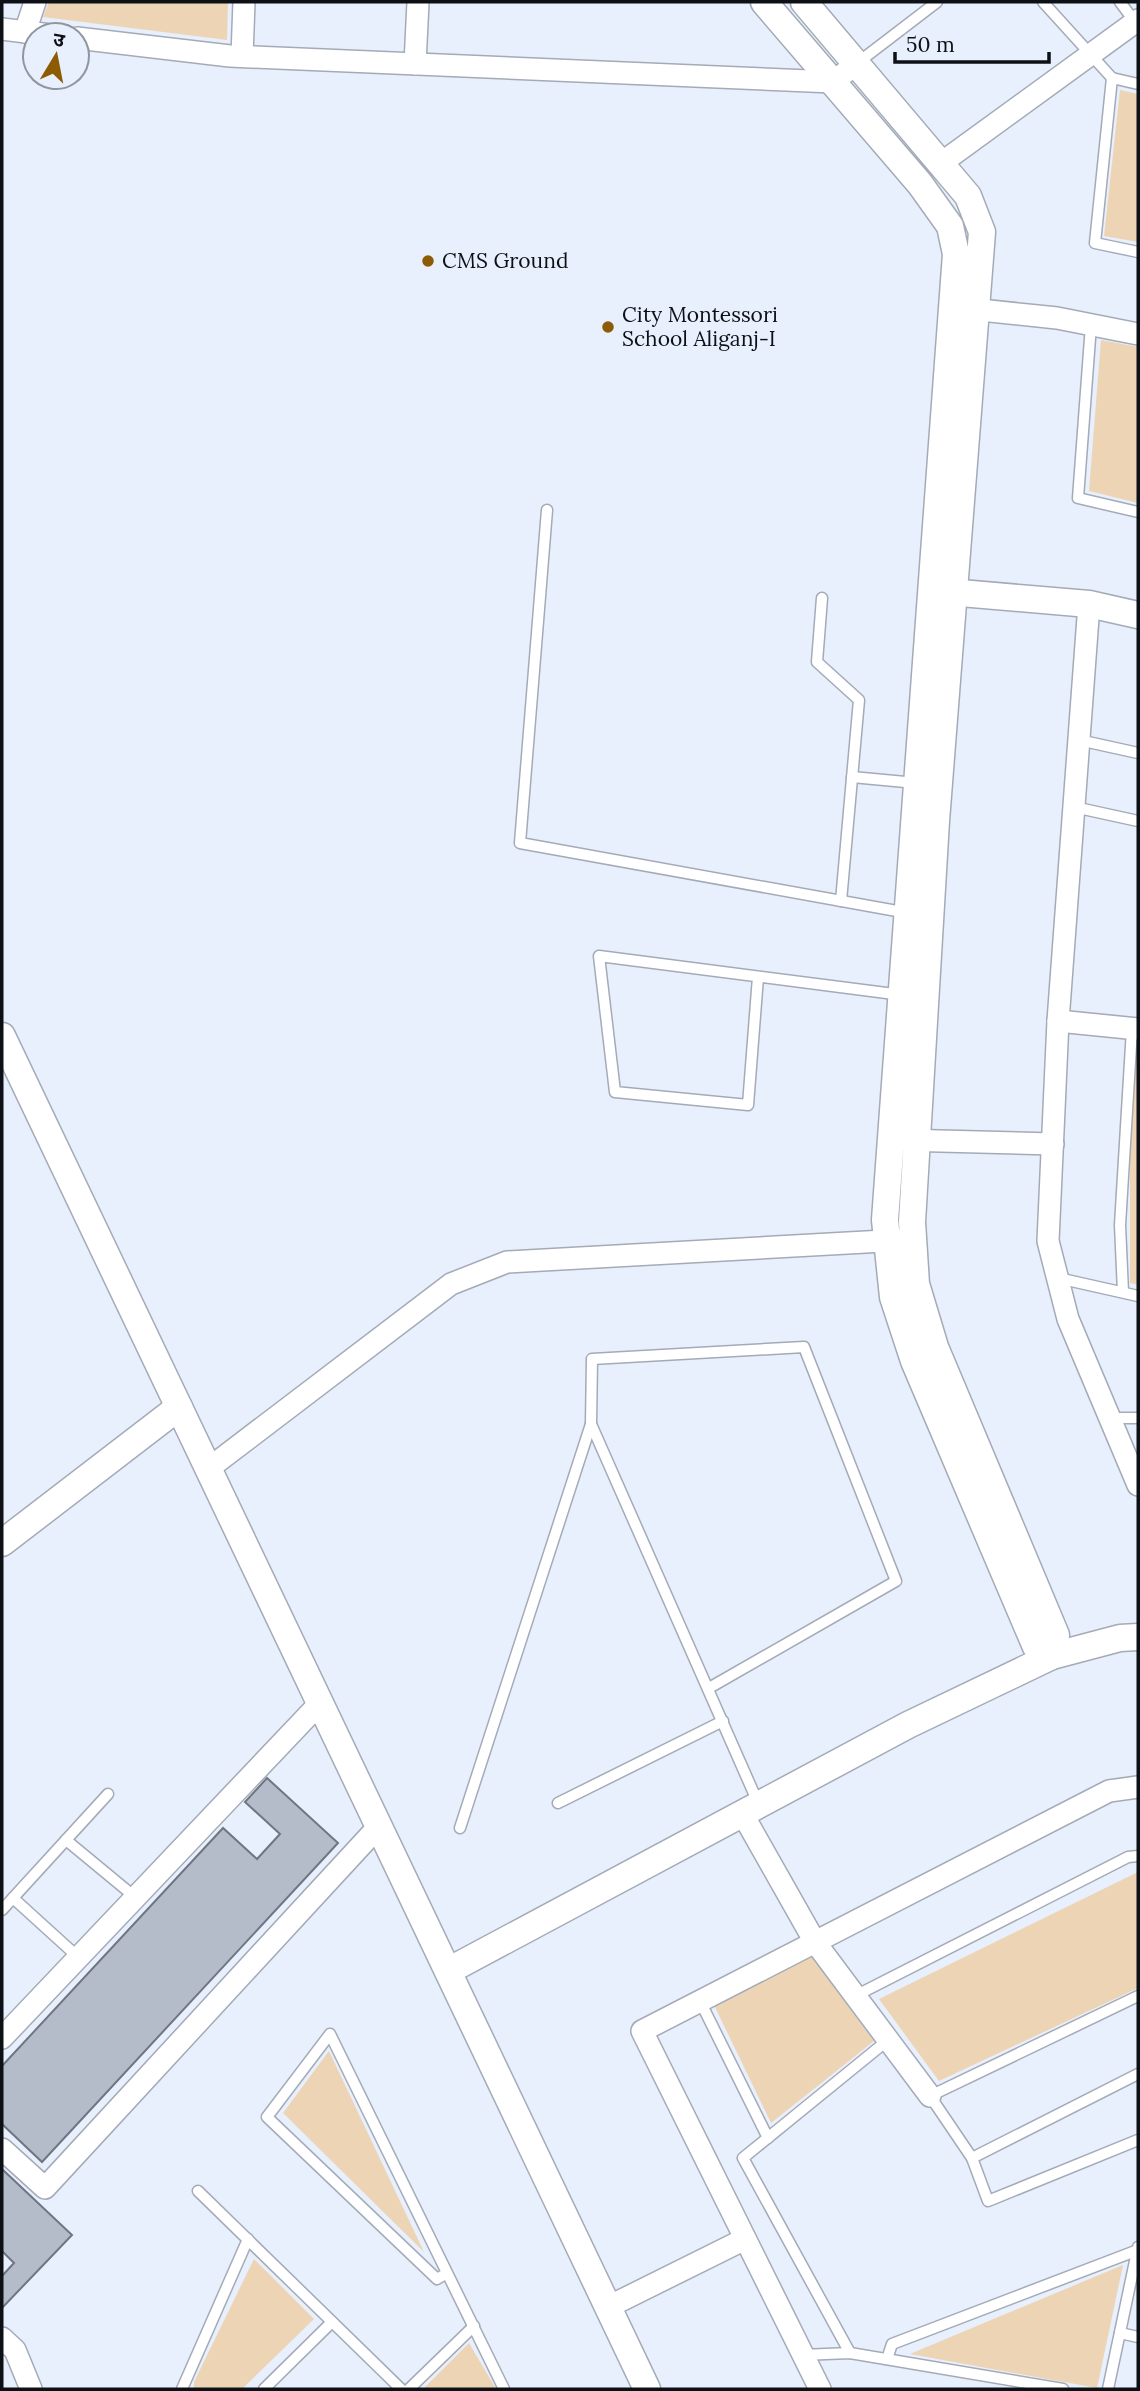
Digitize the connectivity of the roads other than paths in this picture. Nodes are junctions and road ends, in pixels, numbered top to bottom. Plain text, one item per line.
1 (35, 2) edge
2 (244, 2) edge
3 (418, 2) edge
4 (804, 2) edge
5 (937, 2) edge
6 (1043, 2) edge
7 (1120, 2) edge
8 (767, 3) edge
9 (29, 21) edge
10 (1136, 21) edge
11 (2, 29) edge
12 (21, 31) edge
13 (91, 40) edge
14 (1091, 54) junction
15 (242, 56) junction
16 (415, 64) junction
17 (856, 64) junction
18 (1112, 78) junction
19 (833, 82) junction
20 (1138, 85) edge
21 (940, 164) junction
22 (1138, 252) edge
23 (964, 308) junction
24 (1091, 325) junction
25 (1137, 329) edge
26 (547, 510) dead end
27 (1138, 512) edge
28 (942, 592) junction
29 (822, 598) dead end
30 (1088, 604) junction
31 (1138, 615) edge
32 (1079, 740) junction
33 (1138, 753) edge
34 (852, 777) junction
35 (917, 783) junction
36 (1074, 807) junction
37 (1138, 821) edge
38 (841, 901) junction
39 (908, 913) junction
40 (758, 976) junction
41 (902, 995) junction
42 (1058, 1021) junction
43 (1135, 1029) edge
44 (2, 1036) edge
45 (904, 1140) junction
46 (1053, 1144) junction
47 (900, 1240) junction
48 (1058, 1278) junction
49 (1123, 1292) junction
50 (1138, 1296) edge
51 (179, 1406) junction
52 (1110, 1418) junction
53 (1138, 1418) edge
54 (591, 1424) junction
55 (208, 1469) junction
56 (1138, 1485) edge
57 (2, 1543) edge
58 (1138, 1637) edge
59 (1052, 1656) junction
60 (709, 1688) junction
61 (320, 1703) junction
62 (723, 1721) junction
63 (1138, 1787) edge
64 (108, 1794) dead end
65 (558, 1803) dead end
66 (750, 1809) junction
67 (379, 1826) junction
68 (460, 1828) dead end
69 (66, 1840) junction
70 (1138, 1856) edge
71 (135, 1897) junction
72 (13, 1898) junction
73 (2, 1910) edge
74 (815, 1942) junction
75 (78, 1957) junction
76 (448, 1971) junction
77 (855, 1996) junction
78 (1138, 1996) edge
79 (700, 2001) junction
80 (2, 2038) edge
81 (888, 2040) junction
82 (1138, 2074) edge
83 (930, 2096) junction
84 (768, 2138) junction
85 (1138, 2141) edge
86 (2, 2149) edge
87 (972, 2158) junction
88 (198, 2191) dead end
89 (248, 2239) junction
90 (745, 2239) junction
91 (1138, 2248) edge
92 (447, 2273) junction
93 (608, 2307) junction
94 (332, 2322) junction
95 (474, 2326) junction
96 (1120, 2333) junction
97 (1138, 2337) edge
98 (2, 2338) edge
99 (850, 2353) junction
100 (802, 2355) junction
101 (887, 2359) junction
102 (31, 2389) edge
103 (182, 2389) edge
104 (264, 2389) edge
105 (401, 2389) edge
106 (409, 2389) edge
107 (504, 2389) edge
108 (647, 2389) edge
109 (820, 2389) edge
110 (1063, 2389) edge
111 (1108, 2389) edge

1 - 9 street
2 - 15 street
3 - 16 street
4 - 17 street
5 - 17 lane
6 - 14 lane
7 - 10 lane
8 - 19 street
10 - 14 street
11 - 12 street
13 - 15 street
14 - 18 lane
14 - 21 street
15 - 16 street
16 - 19 street
17 - 19 street
17 - 21 street
18 - 20 lane
18 - 22 lane
19 - 23 street
21 - 23 street
23 - 24 street
23 - 28 street
24 - 25 street
24 - 27 lane
26 - 38 lane
28 - 30 street
28 - 35 street
28 - 45 street
29 - 34 lane
30 - 31 street
30 - 32 street
32 - 33 lane
32 - 36 street
34 - 35 lane
34 - 38 lane
35 - 39 street
36 - 37 lane
36 - 42 street
38 - 39 lane
39 - 41 street
40 - 40 lane
40 - 41 lane
41 - 45 street
42 - 43 street
42 - 46 street
43 - 49 lane
44 - 51 street
45 - 46 street
45 - 47 street
46 - 48 street
47 - 55 street
47 - 59 street
48 - 49 lane
48 - 52 street
49 - 50 lane
51 - 55 street
51 - 57 street
52 - 53 lane
52 - 56 street
54 - 60 lane
54 - 60 lane
54 - 68 lane
55 - 61 street
58 - 59 street
59 - 66 street
60 - 62 lane
61 - 67 street
61 - 71 street
62 - 65 lane
62 - 66 lane
63 - 74 street
64 - 69 lane
66 - 74 street
66 - 76 street
67 - 76 street
67 - 86 street
69 - 71 lane
69 - 72 lane
70 - 77 lane
71 - 75 street
72 - 73 lane
72 - 75 lane
74 - 77 street
74 - 79 street
75 - 80 street
76 - 93 street
77 - 81 street
78 - 83 lane
79 - 84 lane
79 - 90 street
81 - 83 street
81 - 84 lane
82 - 87 lane
83 - 87 lane
84 - 99 lane
85 - 87 lane
88 - 89 lane
89 - 94 lane
89 - 103 lane
90 - 93 street
90 - 100 street
91 - 96 lane
91 - 101 lane
92 - 92 lane
92 - 95 lane
93 - 108 street
94 - 104 lane
94 - 105 lane
95 - 106 lane
95 - 107 lane
96 - 97 lane
96 - 111 lane
98 - 102 street
99 - 100 lane
99 - 101 lane
100 - 109 street
101 - 110 lane

